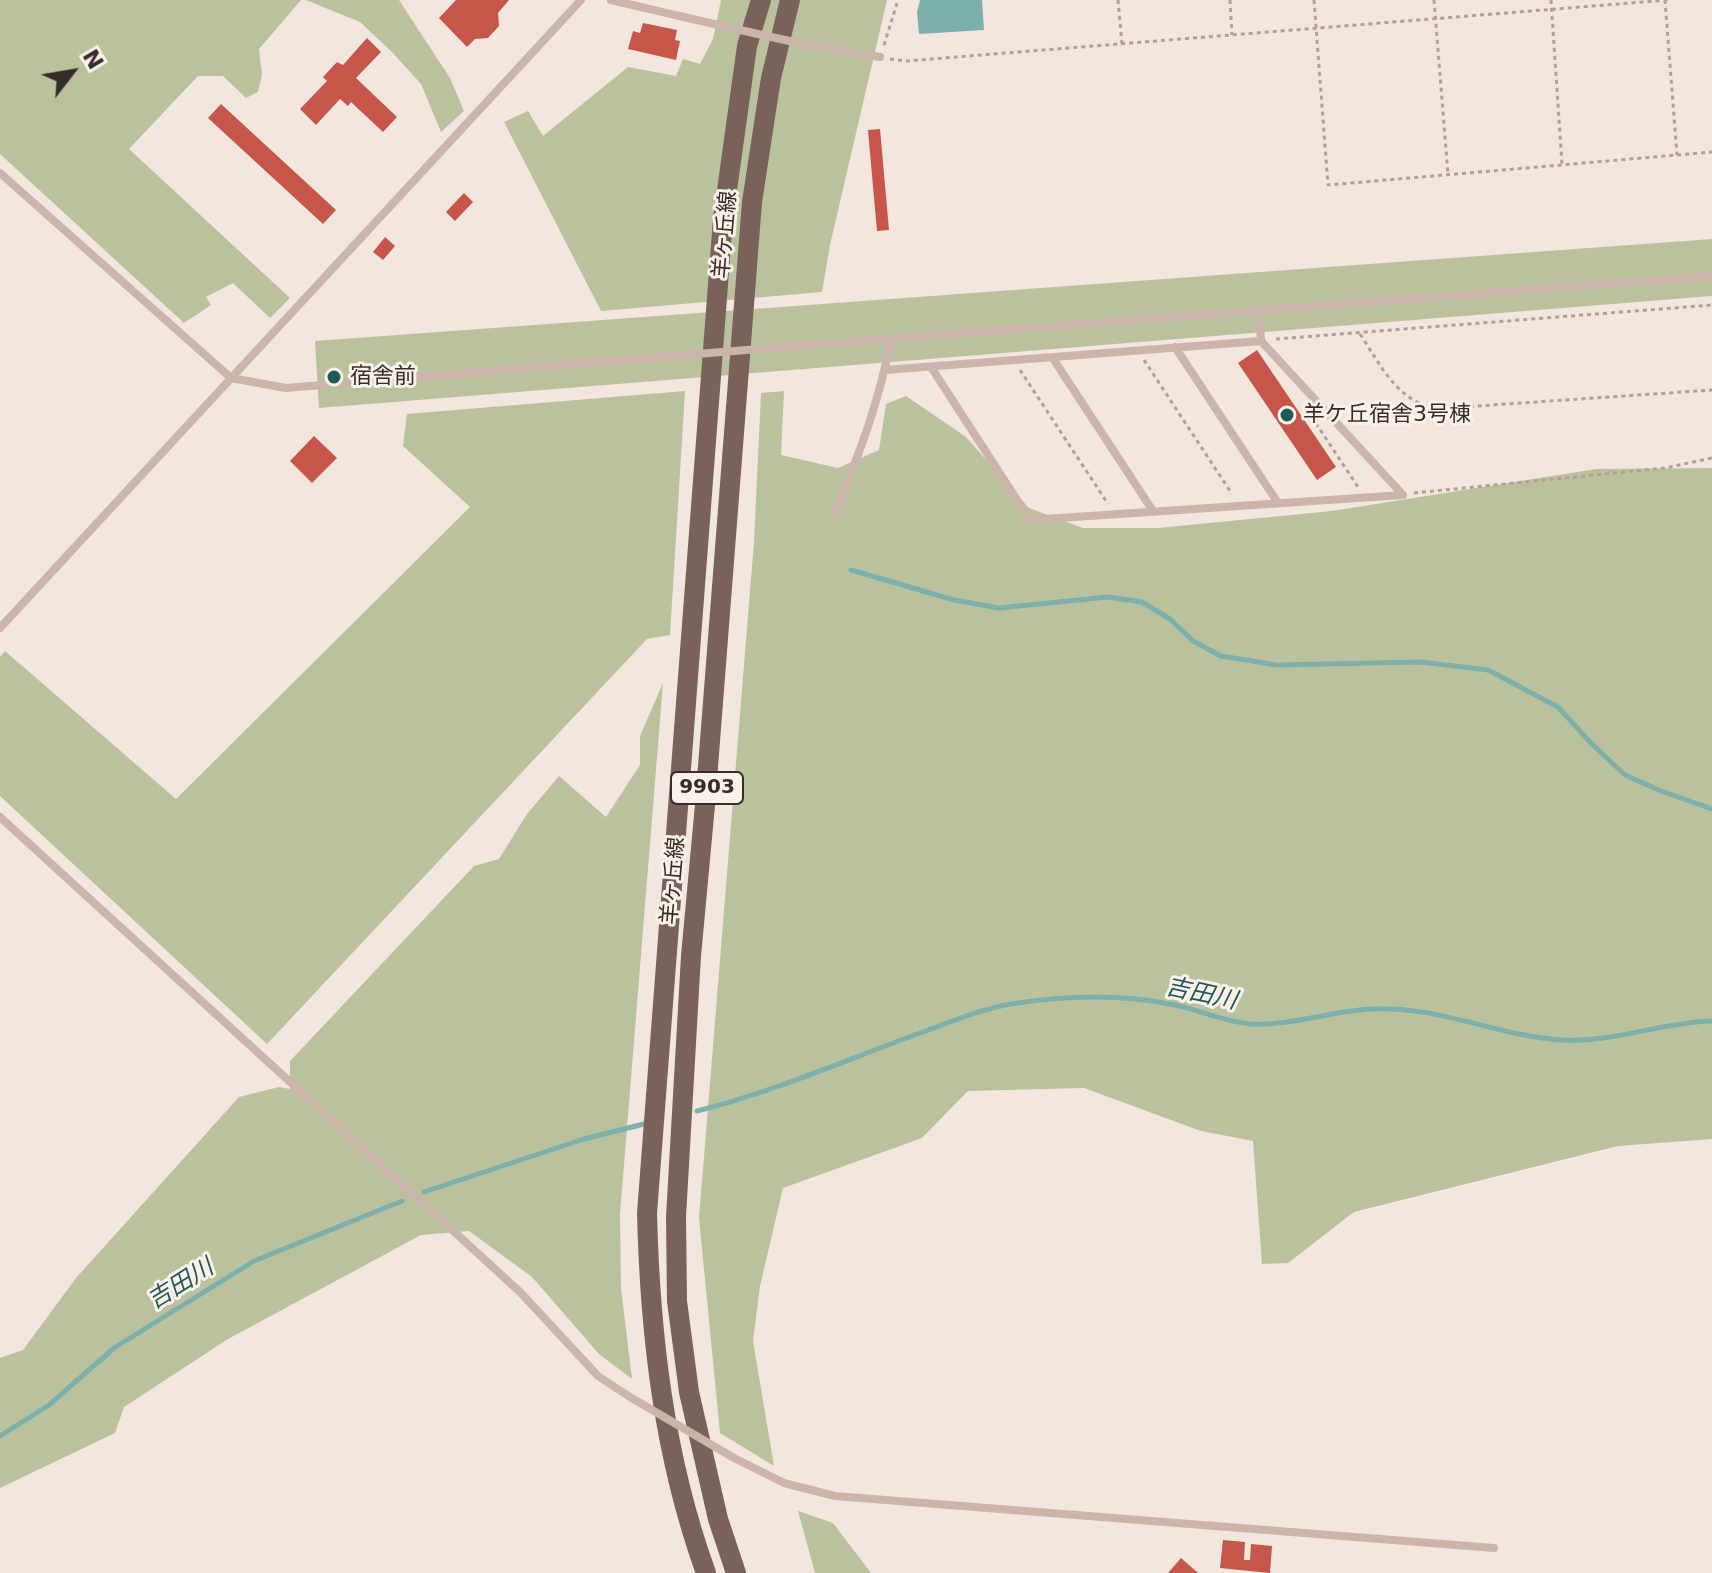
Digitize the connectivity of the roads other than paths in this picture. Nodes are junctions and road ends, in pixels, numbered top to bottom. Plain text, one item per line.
1 (581, 0) edge
2 (611, 0) edge
3 (761, 0) edge
4 (790, 0) edge
5 (880, 57) road end
6 (0, 173) edge
7 (1712, 276) edge
8 (1259, 310) junction
9 (891, 338) junction
10 (1261, 341) junction
11 (1175, 347) dead end
12 (1052, 357) junction
13 (931, 367) junction
14 (885, 370) junction
15 (231, 378) junction
16 (1278, 503) junction
17 (1153, 511) junction
18 (835, 512) dead end
19 (0, 628) edge
20 (0, 817) edge
21 (1494, 1548) dead end
22 (706, 1573) edge
23 (736, 1573) edge

1 - 15 lane
2 - 5 lane, bridge
3 - 22 main road, 羊ヶ丘線 / 9903
4 - 23 main road, 羊ヶ丘線 / 9903
6 - 15 lane
7 - 8 lane
8 - 9 lane
8 - 10 lane
9 - 14 lane
9 - 15 lane, bridge
10 - 12 lane
10 - 16 lane
11 - 16 lane
12 - 13 lane
12 - 17 lane
13 - 14 lane
13 - 17 lane
14 - 18 lane
15 - 19 lane
16 - 17 lane
20 - 21 lane, bridge

